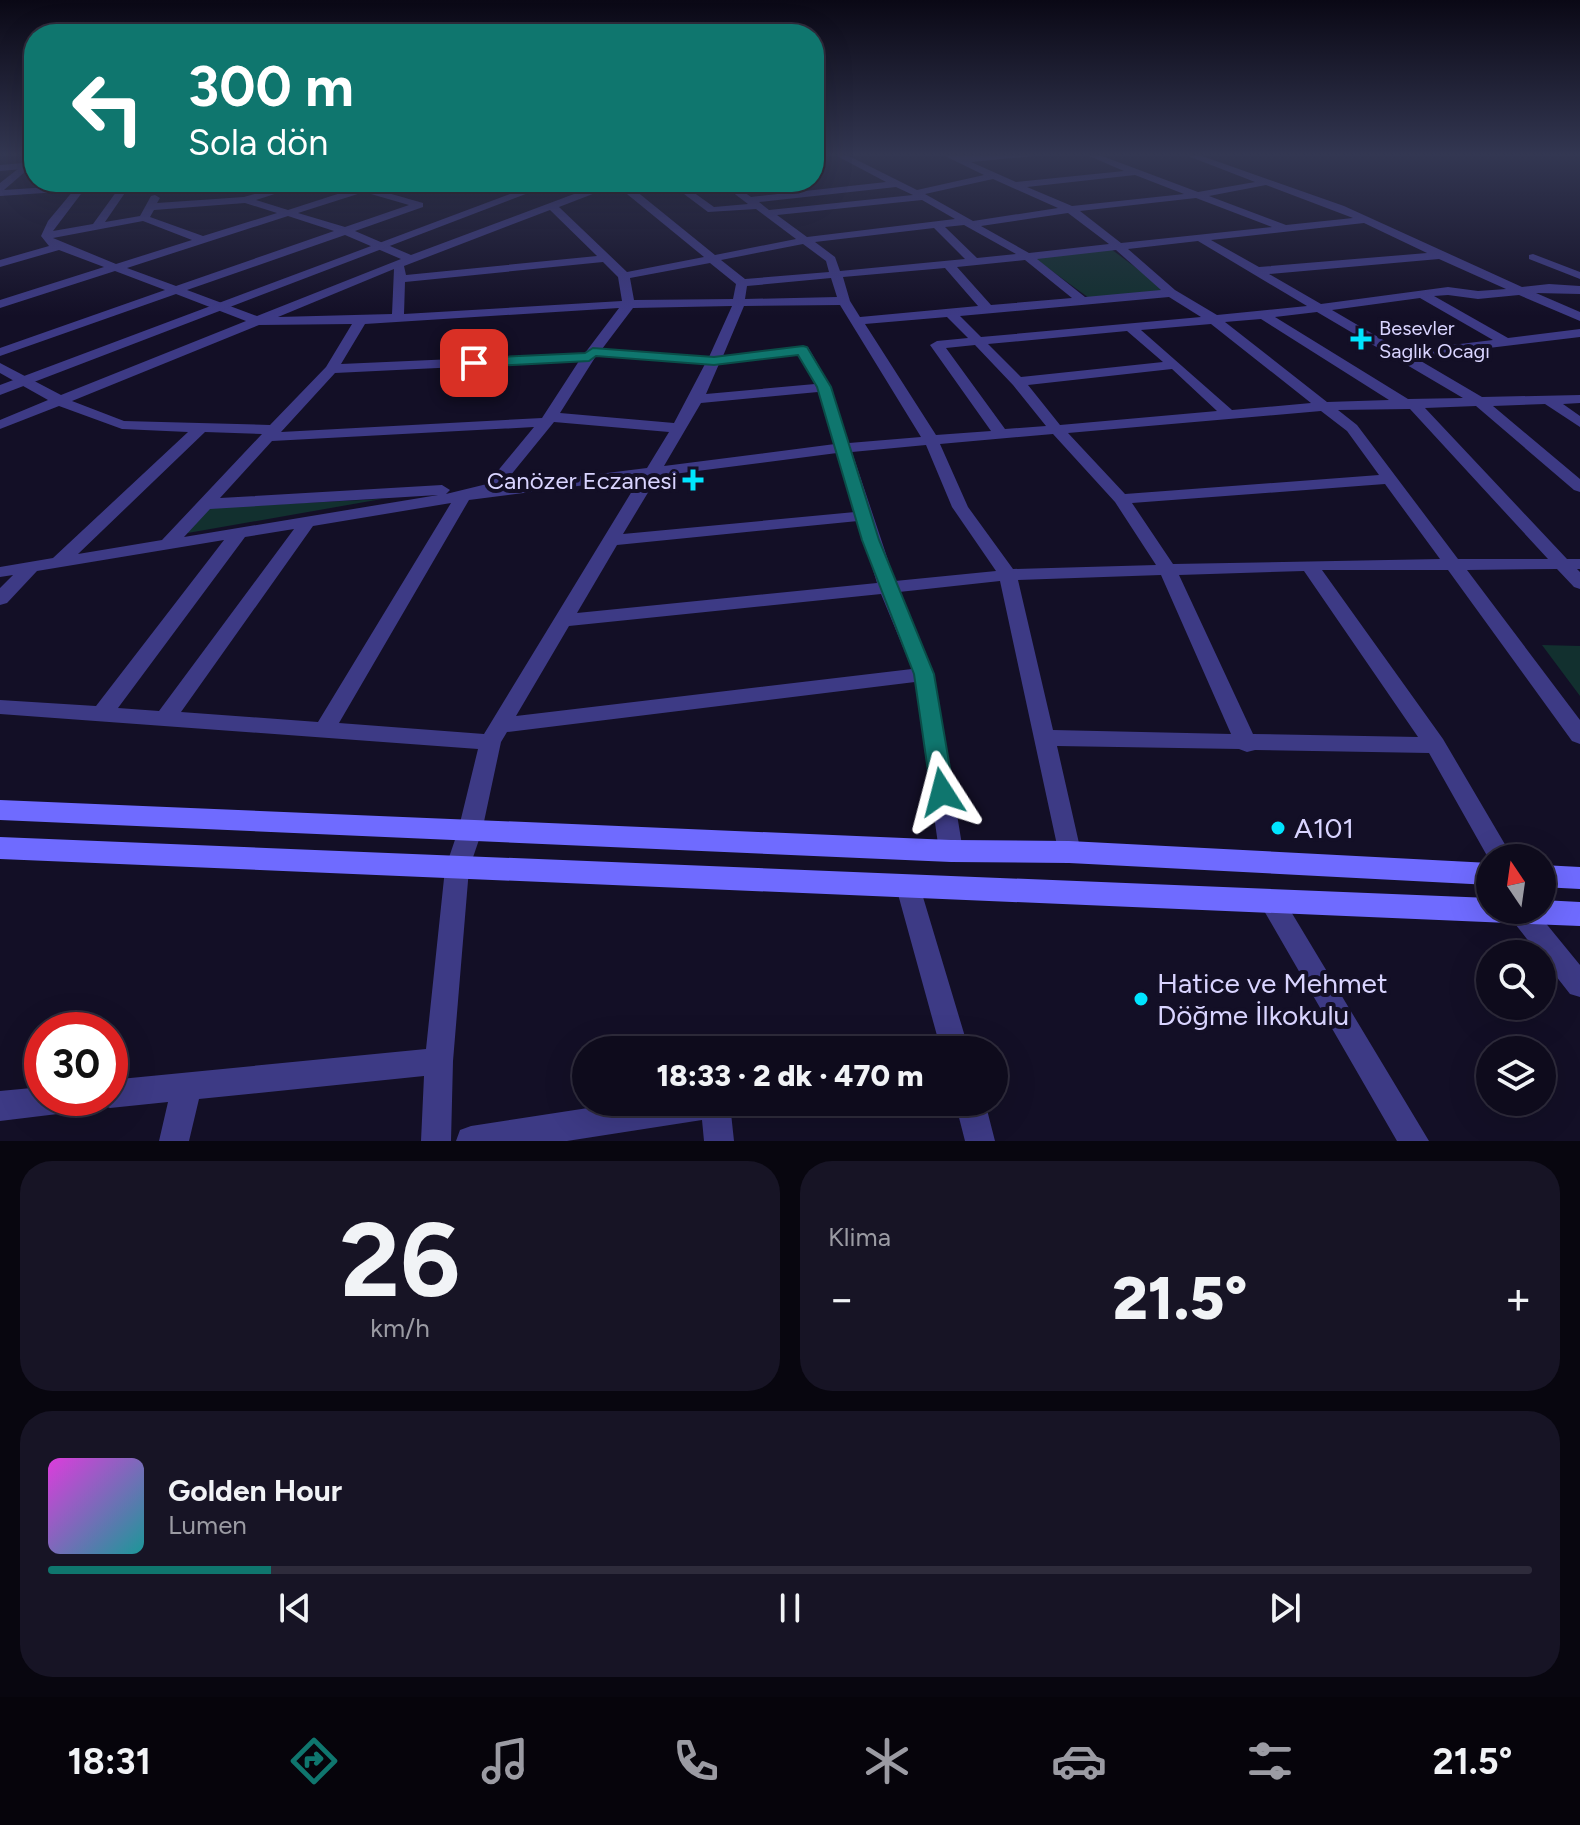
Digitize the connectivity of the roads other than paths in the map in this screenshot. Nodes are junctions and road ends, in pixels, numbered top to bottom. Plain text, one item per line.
1 (64, 209) edge
2 (109, 209) edge
3 (148, 209) edge
4 (284, 209) edge
5 (297, 209) edge
6 (407, 209) edge
7 (468, 209) edge
8 (477, 209) edge
9 (540, 209) edge
10 (555, 209) edge
11 (650, 209) edge
12 (766, 209) edge
13 (946, 209) edge
14 (1068, 209) edge
15 (1070, 209) edge
16 (1237, 209) edge
17 (1338, 209) edge
18 (291, 211) junction
19 (144, 218) junction
20 (1366, 220) junction
21 (969, 222) junction
22 (937, 225) junction
23 (97, 226) junction
24 (1286, 228) junction
25 (345, 231) junction
26 (46, 236) junction
27 (1200, 238) junction
28 (203, 240) junction
29 (808, 240) junction
30 (378, 245) junction
31 (1118, 246) junction
32 (59, 247) junction
33 (1440, 255) junction
34 (1027, 256) junction
35 (1533, 257) dead end
36 (607, 258) junction
37 (711, 259) junction
38 (407, 262) junction
39 (974, 262) junction
40 (0, 264) edge
41 (948, 264) junction
42 (115, 267) junction
43 (1254, 271) junction
44 (624, 276) junction
45 (838, 276) junction
46 (1580, 276) edge
47 (401, 279) junction
48 (742, 283) junction
49 (173, 290) junction
50 (1580, 290) edge
51 (1522, 291) junction
52 (1171, 293) junction
53 (1421, 294) junction
54 (844, 301) junction
55 (1083, 301) junction
56 (741, 302) junction
57 (0, 304) edge
58 (629, 304) junction
59 (214, 306) junction
60 (1325, 308) junction
61 (988, 310) junction
62 (950, 313) junction
63 (1263, 315) junction
64 (398, 317) junction
65 (1580, 317) edge
66 (1212, 318) junction
67 (361, 320) junction
68 (258, 321) junction
69 (857, 321) junction
70 (1128, 326) junction
71 (1580, 333) edge
72 (980, 341) junction
73 (1506, 342) junction
74 (0, 352) edge
75 (591, 355) junction
76 (1401, 355) junction
77 (714, 361) junction
78 (1175, 365) junction
79 (0, 367) edge
80 (331, 369) junction
81 (21, 378) junction
82 (0, 382) edge
83 (1018, 382) junction
84 (824, 387) junction
85 (0, 390) edge
86 (696, 399) junction
87 (1580, 399) edge
88 (1550, 401) junction
89 (62, 402) junction
90 (1480, 402) junction
91 (1411, 405) junction
92 (1326, 406) junction
93 (1228, 414) junction
94 (547, 419) junction
95 (1580, 423) edge
96 (0, 425) edge
97 (679, 428) junction
98 (200, 429) junction
99 (1056, 429) junction
100 (270, 433) junction
101 (1001, 434) junction
102 (931, 440) junction
103 (843, 448) junction
104 (653, 471) junction
105 (1392, 479) junction
106 (493, 487) junction
107 (1580, 487) edge
108 (463, 496) junction
109 (1121, 499) junction
110 (203, 504) junction
111 (862, 516) junction
112 (306, 524) junction
113 (239, 533) junction
114 (608, 541) junction
115 (167, 545) junction
116 (59, 562) junction
117 (1454, 563) junction
118 (1572, 564) edge
119 (1309, 565) junction
120 (30, 568) junction
121 (1168, 570) junction
122 (0, 572) edge
123 (1008, 575) junction
124 (1580, 583) edge
125 (888, 588) junction
126 (0, 599) edge
127 (561, 621) junction
128 (924, 674) junction
129 (0, 707) edge
130 (102, 714) junction
131 (164, 720) junction
132 (323, 732) junction
133 (497, 733) junction
134 (1580, 736) edge
135 (1044, 738) junction
136 (1247, 744) junction
137 (1435, 745) junction
138 (0, 810) edge
139 (470, 831) junction
140 (1493, 844) edge
141 (0, 848) edge
142 (951, 851) junction
143 (1069, 852) junction
144 (457, 869) junction
145 (1476, 873) edge
146 (1556, 877) edge
147 (1580, 878) edge
148 (908, 887) junction
149 (1272, 902) junction
150 (1476, 910) edge
151 (1556, 913) edge
152 (1580, 914) edge
153 (1531, 924) edge
154 (1580, 985) edge
155 (951, 1036) edge
156 (439, 1061) junction
157 (187, 1086) junction
158 (128, 1092) edge
159 (24, 1103) edge
160 (0, 1106) edge
161 (632, 1116) edge
162 (716, 1116) edge
163 (974, 1116) edge
164 (174, 1141) edge
165 (436, 1141) edge
166 (471, 1141) edge
167 (719, 1141) edge
168 (980, 1141) edge
169 (1414, 1141) edge

1 - 26 street
2 - 23 street
3 - 19 street
4 - 18 street
5 - 18 street
6 - 25 street
7 - 30 street
8 - 30 street
9 - 38 street
10 - 36 street
11 - 37 street
12 - 29 street
13 - 21 street
14 - 21 street
15 - 31 street
16 - 24 street
17 - 20 street
18 - 25 street
18 - 28 street
19 - 23 street
19 - 28 street
20 - 24 street
20 - 33 street
21 - 22 street
21 - 34 street
22 - 29 street
22 - 39 street
23 - 26 street
24 - 27 street
25 - 30 street
25 - 49 street
26 - 32 street
27 - 31 street
27 - 43 street
28 - 42 street
29 - 37 street
29 - 45 street
30 - 38 street
30 - 59 street
31 - 34 street
31 - 52 street
32 - 40 street
32 - 42 street
33 - 43 street
33 - 51 street
34 - 39 street
34 - 55 street
35 - 46 street
36 - 44 street
36 - 47 street
37 - 44 street
37 - 48 street
38 - 47 street
38 - 68 street
39 - 41 street
41 - 45 street
41 - 61 street
42 - 49 street
42 - 57 street
43 - 60 street
44 - 58 street
45 - 48 street
45 - 54 street
47 - 64 street
48 - 56 street
49 - 59 street
49 - 74 street
50 - 51 street
51 - 53 street
51 - 65 street
52 - 55 street
52 - 66 street
53 - 60 street
53 - 73 street
54 - 56 street
54 - 69 street
55 - 61 street
56 - 58 street
56 - 77 street
58 - 64 street
58 - 75 street
59 - 68 street
59 - 81 street
60 - 63 street
60 - 76 street
61 - 62 street
62 - 69 street
62 - 72 street
63 - 66 street
63 - 91 street
64 - 67 street
66 - 70 street
66 - 92 street
67 - 68 street
67 - 80 street
68 - 89 street
69 - 102 street
70 - 72 street
70 - 78 street
71 - 73 street
72 - 83 street
72 - 101 street
73 - 76 street
75 - 77 street
75 - 80 street
75 - 94 street
76 - 90 street
77 - 84 street
77 - 86 street
78 - 83 street
78 - 93 street
79 - 81 street
80 - 100 street
81 - 82 street
81 - 85 street
81 - 89 street
83 - 99 street
84 - 86 street
84 - 103 street
86 - 97 street
87 - 88 street
88 - 90 street
88 - 95 street
89 - 96 street
89 - 98 street
90 - 91 street
90 - 107 street
91 - 92 street
91 - 118 street
92 - 93 street
92 - 105 street
93 - 99 street
94 - 97 street
94 - 100 street
94 - 106 street
97 - 104 street
98 - 100 street
98 - 116 street
99 - 101 street
99 - 109 street
100 - 110 street
101 - 102 street
102 - 103 street
102 - 123 street
103 - 104 street
103 - 111 street
104 - 108 street
104 - 114 street
105 - 109 street
105 - 117 street
106 - 108 street
106 - 110 street
108 - 112 street
108 - 132 street
109 - 121 street
110 - 115 street
111 - 114 street
111 - 125 street
112 - 113 street
112 - 131 street
113 - 115 street
113 - 130 street
114 - 127 street
115 - 116 street
116 - 120 street
117 - 118 street
117 - 119 street
117 - 134 street
118 - 124 street
119 - 121 street
119 - 137 street
120 - 122 street
120 - 126 street
121 - 123 street
121 - 136 street
123 - 125 street
123 - 135 street
125 - 127 street
125 - 128 street
127 - 133 street
128 - 133 street
128 - 142 street
129 - 130 street
130 - 131 street
131 - 132 street
132 - 133 street
133 - 139 street
135 - 136 street
135 - 143 street
136 - 137 street
137 - 140 street
138 - 139 main road
139 - 142 main road
139 - 144 street
141 - 144 main road
142 - 143 main road
143 - 145 main road
144 - 148 main road
144 - 156 street
146 - 147 main road
148 - 149 main road
148 - 155 street
149 - 150 main road
149 - 169 street
151 - 152 main road
153 - 154 street
156 - 157 street
156 - 165 street
157 - 158 street
157 - 164 street
159 - 160 street
161 - 166 street
162 - 167 street
163 - 168 street

